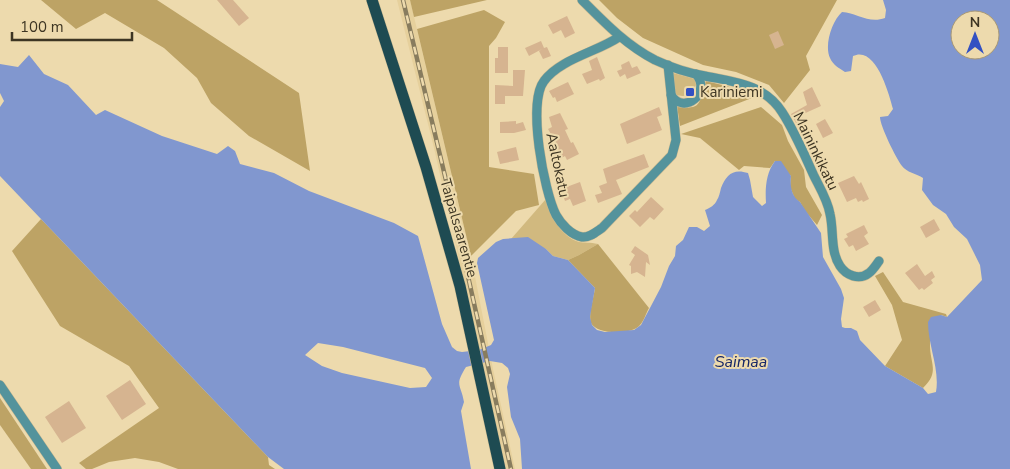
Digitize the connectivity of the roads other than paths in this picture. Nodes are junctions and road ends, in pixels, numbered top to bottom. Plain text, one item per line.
1 (372, 0) edge
2 (582, 0) edge
3 (619, 37) junction
4 (668, 65) junction
5 (696, 74) junction
6 (670, 92) junction
7 (879, 261) dead end
8 (0, 385) edge
9 (57, 469) edge
10 (500, 469) edge

1 - 10 main road, Taipalsaarentie
2 - 3 street, Maininkikatu
3 - 4 street, Maininkikatu
3 - 6 street, Aaltokatu
4 - 5 street, Maininkikatu
4 - 6 street, Aaltokatu
5 - 6 street
5 - 7 street, Maininkikatu
8 - 9 street

